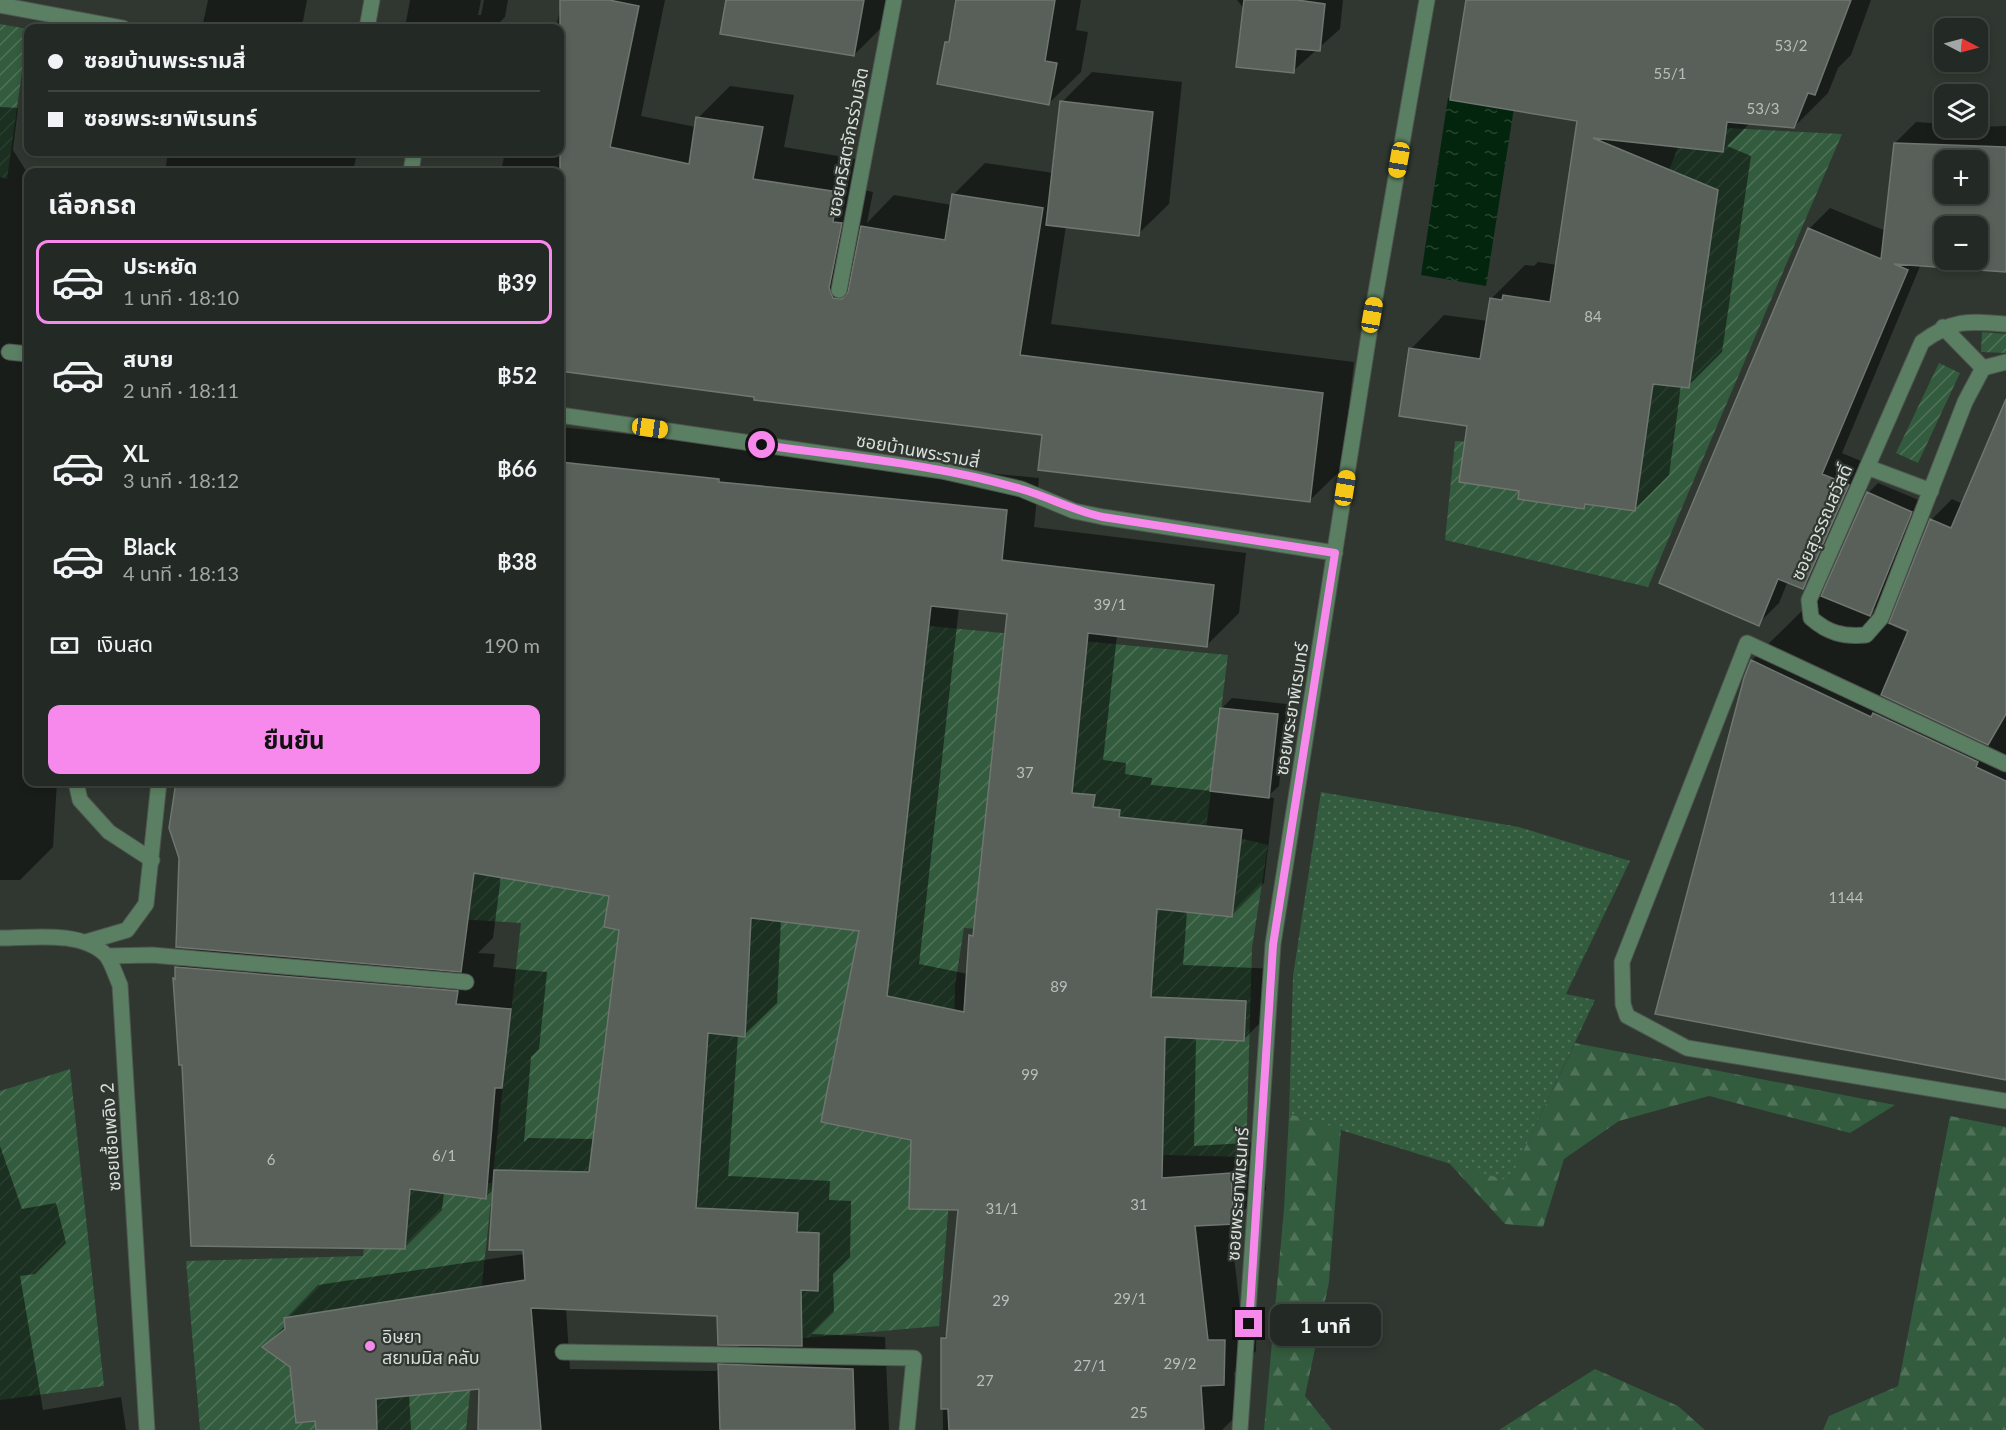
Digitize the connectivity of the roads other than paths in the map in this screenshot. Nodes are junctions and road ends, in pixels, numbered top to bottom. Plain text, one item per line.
1 (372, 0) edge
2 (894, 0) edge
3 (1427, 0) edge
4 (0, 5) edge
5 (101, 24) edge
6 (368, 24) edge
7 (839, 290) dead end
8 (2006, 324) edge
9 (1943, 327) junction
10 (9, 352) dead end
11 (24, 354) edge
12 (2006, 362) edge
13 (1983, 368) junction
14 (564, 416) edge
15 (1867, 466) junction
16 (1931, 490) junction
17 (1335, 553) junction
18 (2006, 764) edge
19 (77, 786) edge
20 (159, 786) edge
21 (152, 860) junction
22 (0, 938) edge
23 (86, 942) junction
24 (107, 956) junction
25 (466, 982) dead end
26 (2006, 1101) edge
27 (563, 1352) dead end
28 (147, 1430) edge
29 (907, 1430) edge
30 (1240, 1430) edge

1 - 6 street
2 - 7 street, ซอยคริสตจักรร่วมจิต
3 - 17 street, ซอยพระยาพิเรนทร์
4 - 5 street
8 - 9 street
9 - 13 street
9 - 15 street, ซอยสุวรรณสวัสดิ์
10 - 11 street
12 - 13 street
13 - 16 street, ซอยสุวรรณสวัสดิ์
14 - 17 street, ซอยบ้านพระรามสี่
15 - 16 street
15 - 16 street, ซอยสุวรรณสวัสดิ์
17 - 30 street, ซอยพระยาพิเรนทร์
18 - 26 street
19 - 21 street
20 - 21 street
21 - 23 street
22 - 23 street
23 - 24 street
24 - 25 street
24 - 28 street, ซอยเชื้อเพลิง 2
27 - 29 street

